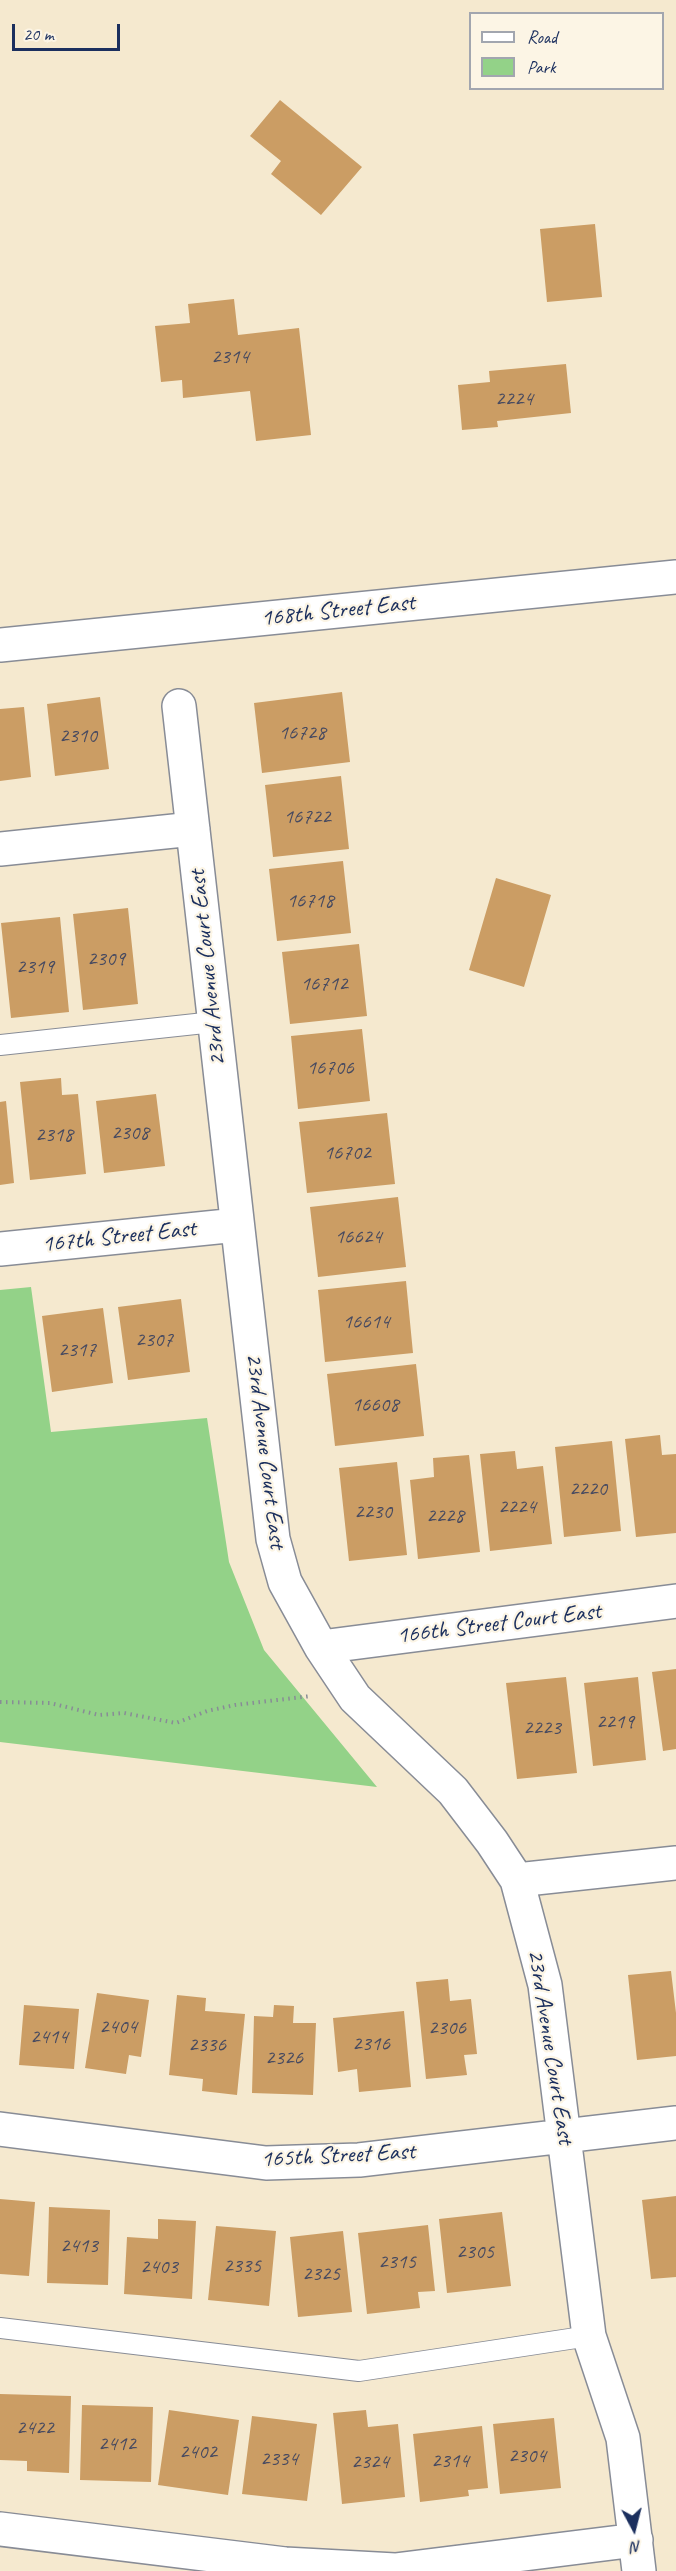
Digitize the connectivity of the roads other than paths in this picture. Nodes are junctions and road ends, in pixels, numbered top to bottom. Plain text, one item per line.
1 (676, 577) edge
2 (0, 645) edge
3 (179, 706) dead end
4 (193, 829) junction
5 (0, 849) edge
6 (214, 1022) junction
7 (0, 1045) edge
8 (237, 1225) junction
9 (0, 1249) edge
10 (676, 1601) edge
11 (321, 1647) junction
12 (676, 1863) edge
13 (517, 1880) junction
14 (676, 2123) edge
15 (0, 2129) edge
16 (566, 2136) junction
17 (0, 2328) edge
18 (589, 2336) junction
19 (0, 2529) edge
20 (638, 2556) edge

1 - 2 street, 168th Street East
3 - 4 street, 23rd Avenue Court East
4 - 5 street
4 - 6 street, 23rd Avenue Court East
6 - 7 lane
6 - 8 street, 23rd Avenue Court East
8 - 9 street, 167th Street East
8 - 11 street, 23rd Avenue Court East
10 - 11 street, 166th Street Court East
11 - 13 street, 23rd Avenue Court East
12 - 13 street
13 - 16 street, 23rd Avenue Court East
14 - 16 street, 165th Street East
15 - 16 street, 165th Street East
16 - 18 street, 23rd Avenue Court East
17 - 18 lane
18 - 20 street, 23rd Avenue Court East
19 - 20 street

